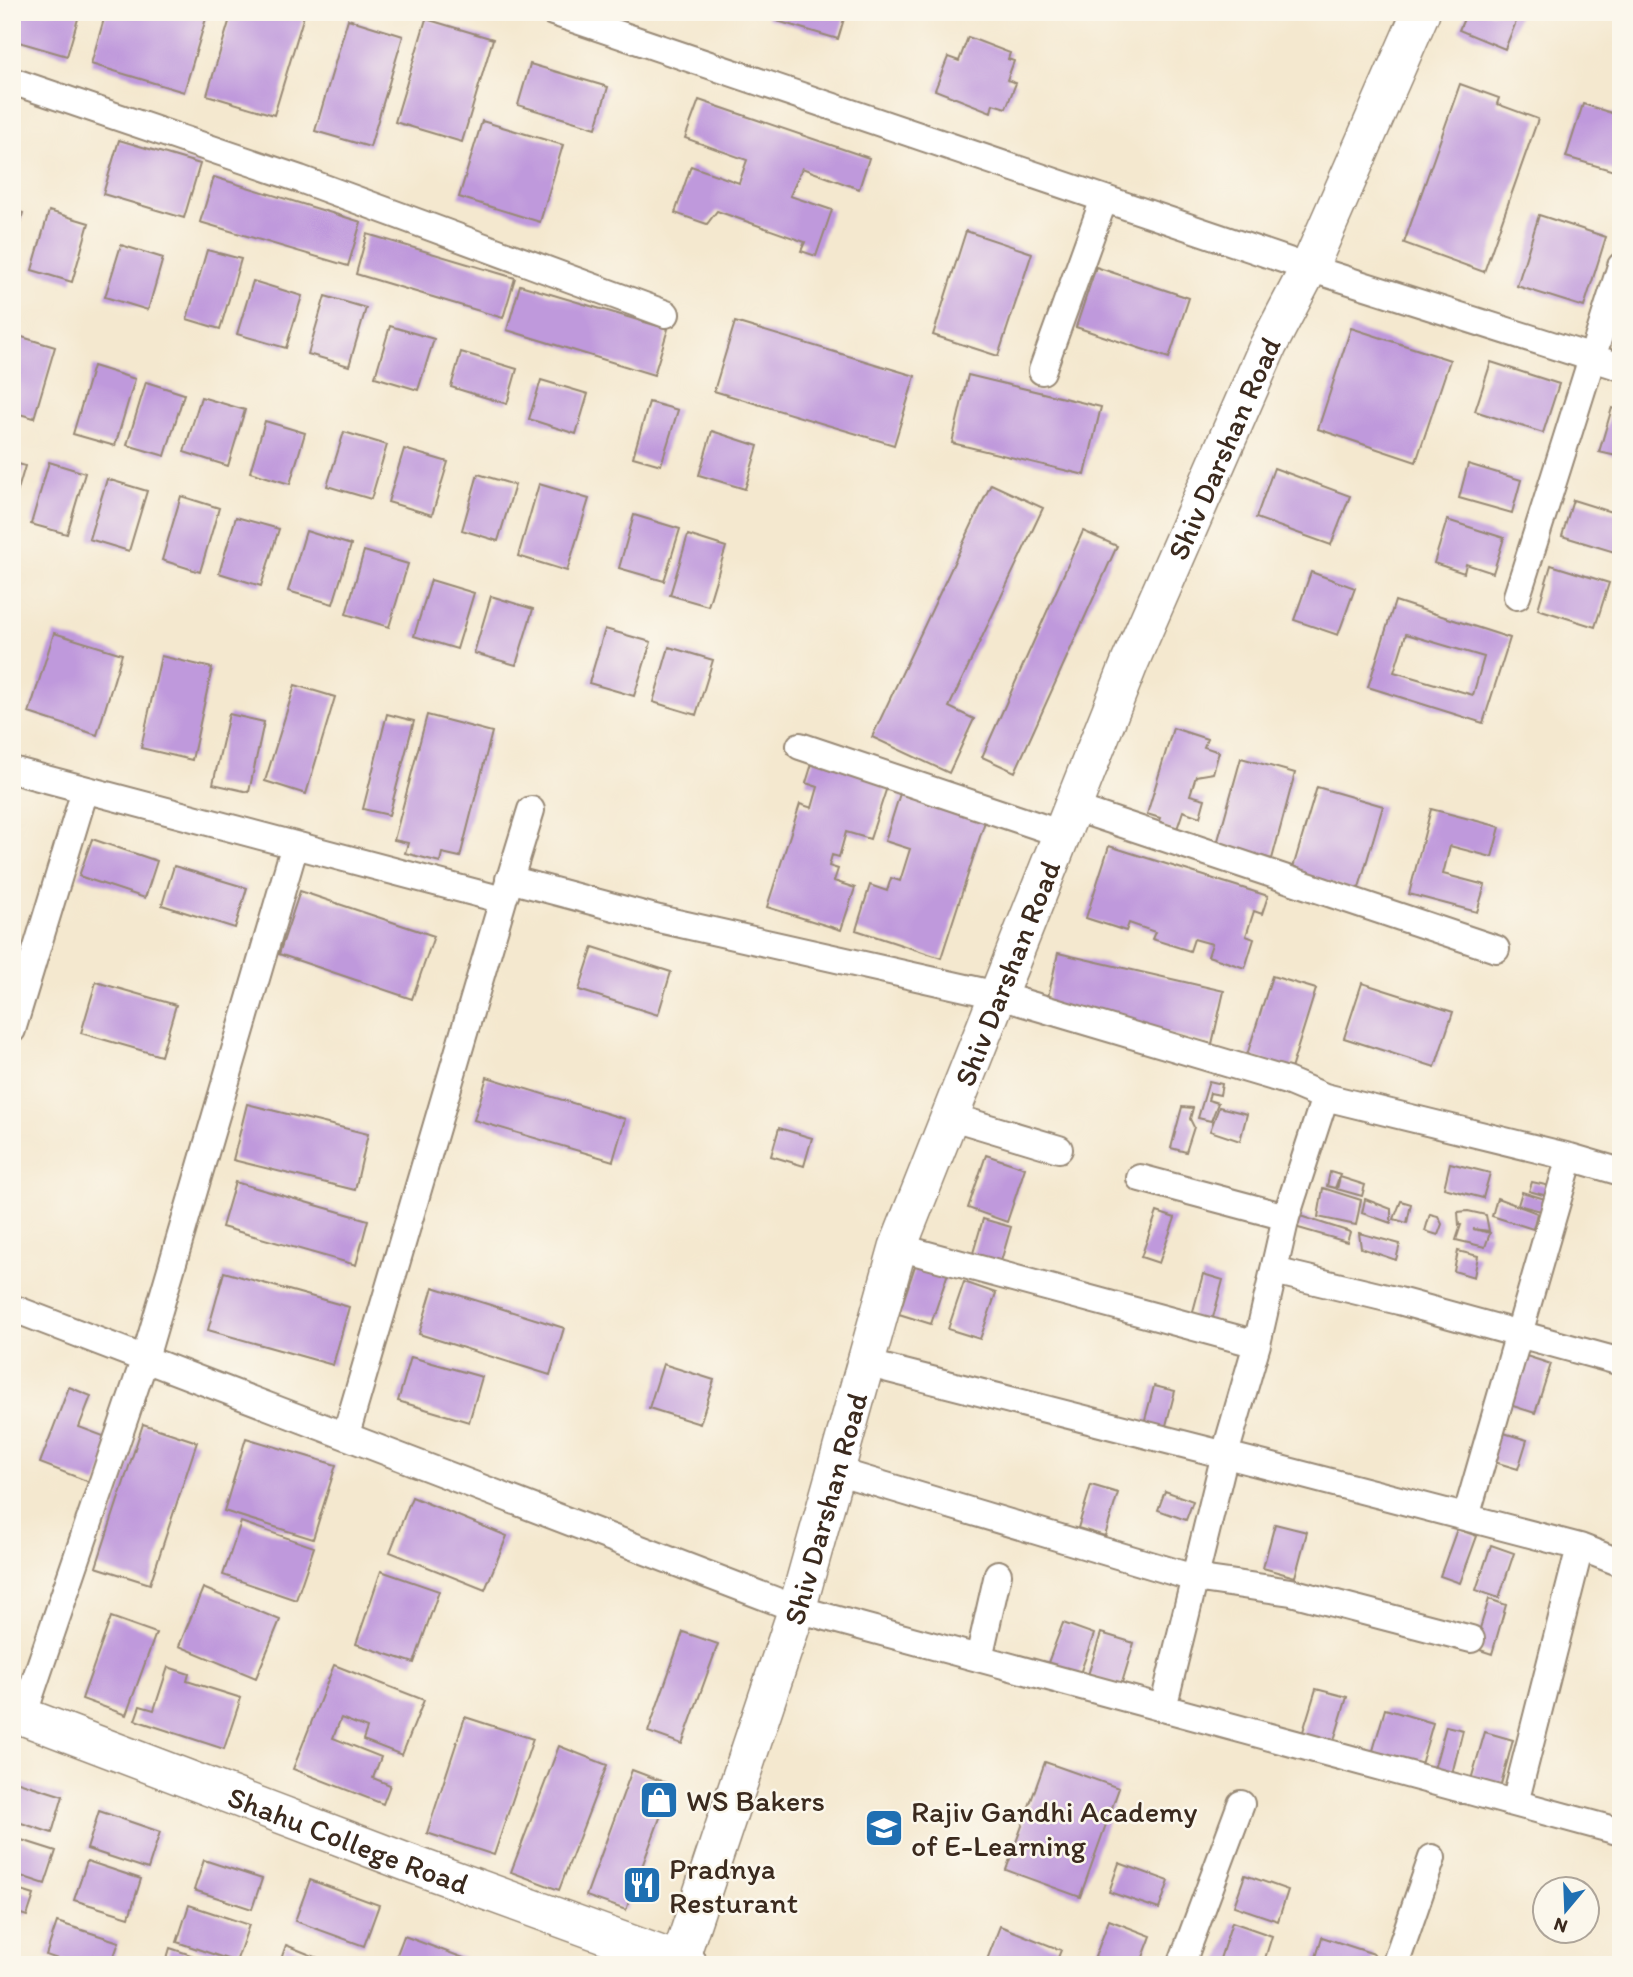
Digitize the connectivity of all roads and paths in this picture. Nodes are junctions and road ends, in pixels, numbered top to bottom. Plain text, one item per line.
1 (553, 12) edge
2 (1421, 12) edge
3 (12, 81) edge
4 (1104, 199) junction
5 (1621, 266) edge
6 (1309, 268) junction
7 (666, 314) dead end
8 (1592, 357) junction
9 (1621, 366) edge
10 (1042, 371) dead end
11 (1517, 596) dead end
12 (800, 746) dead end
13 (12, 770) edge
14 (85, 790) junction
15 (531, 810) dead end
16 (1067, 820) junction
17 (295, 845) junction
18 (506, 890) junction
19 (1496, 948) dead end
20 (997, 995) junction
21 (12, 1030) edge
22 (1325, 1097) junction
23 (949, 1116) junction
24 (1059, 1149) dead end
25 (1570, 1157) junction
26 (1621, 1172) edge
27 (1140, 1178) dead end
28 (1286, 1217) junction
29 (898, 1247) junction
30 (1274, 1271) junction
31 (12, 1308) edge
32 (1518, 1335) junction
33 (1257, 1343) junction
34 (145, 1358) junction
35 (1621, 1362) edge
36 (865, 1363) junction
37 (346, 1434) junction
38 (1225, 1454) junction
39 (836, 1471) junction
40 (1466, 1517) junction
41 (1580, 1547) junction
42 (1621, 1563) edge
43 (998, 1574) dead end
44 (1194, 1578) junction
45 (797, 1609) junction
46 (1471, 1639) dead end
47 (979, 1658) junction
48 (1163, 1708) junction
49 (18, 1714) edge
50 (1515, 1803) junction
51 (1241, 1804) dead end
52 (1621, 1832) edge
53 (1432, 1858) dead end
54 (682, 1964) edge
55 (1181, 1965) edge
56 (1395, 1965) edge

1 - 4 street
2 - 6 street, Shiv Darshan Road
3 - 7 street
4 - 6 street
4 - 10 street
5 - 8 street
6 - 8 street
6 - 16 street, Shiv Darshan Road
8 - 9 street
8 - 11 street
12 - 16 street
13 - 14 street
14 - 17 street
14 - 21 street
15 - 18 street
16 - 19 street
16 - 20 street, Shiv Darshan Road
17 - 18 street
17 - 34 street
18 - 20 street
18 - 37 street
20 - 22 street
20 - 23 street, Shiv Darshan Road
22 - 25 street
22 - 28 street
23 - 24 street
23 - 29 street, Shiv Darshan Road
25 - 26 street
25 - 32 street
27 - 28 street
28 - 30 street
29 - 33 street
29 - 36 street, Shiv Darshan Road
30 - 32 street
30 - 33 street
31 - 34 street
32 - 35 street
32 - 40 street
33 - 38 street
34 - 37 street
34 - 49 street
36 - 38 street
36 - 39 street, Shiv Darshan Road
37 - 45 street
38 - 40 street
38 - 44 street
39 - 44 street
39 - 45 street, Shiv Darshan Road
40 - 41 street
41 - 42 street
41 - 50 street
43 - 47 street
44 - 46 street
44 - 48 street
45 - 47 street
45 - 54 street, Shiv Darshan Road
47 - 48 street
48 - 50 street
49 - 54 street, Shahu College Road
50 - 52 street
51 - 55 street
53 - 56 street

